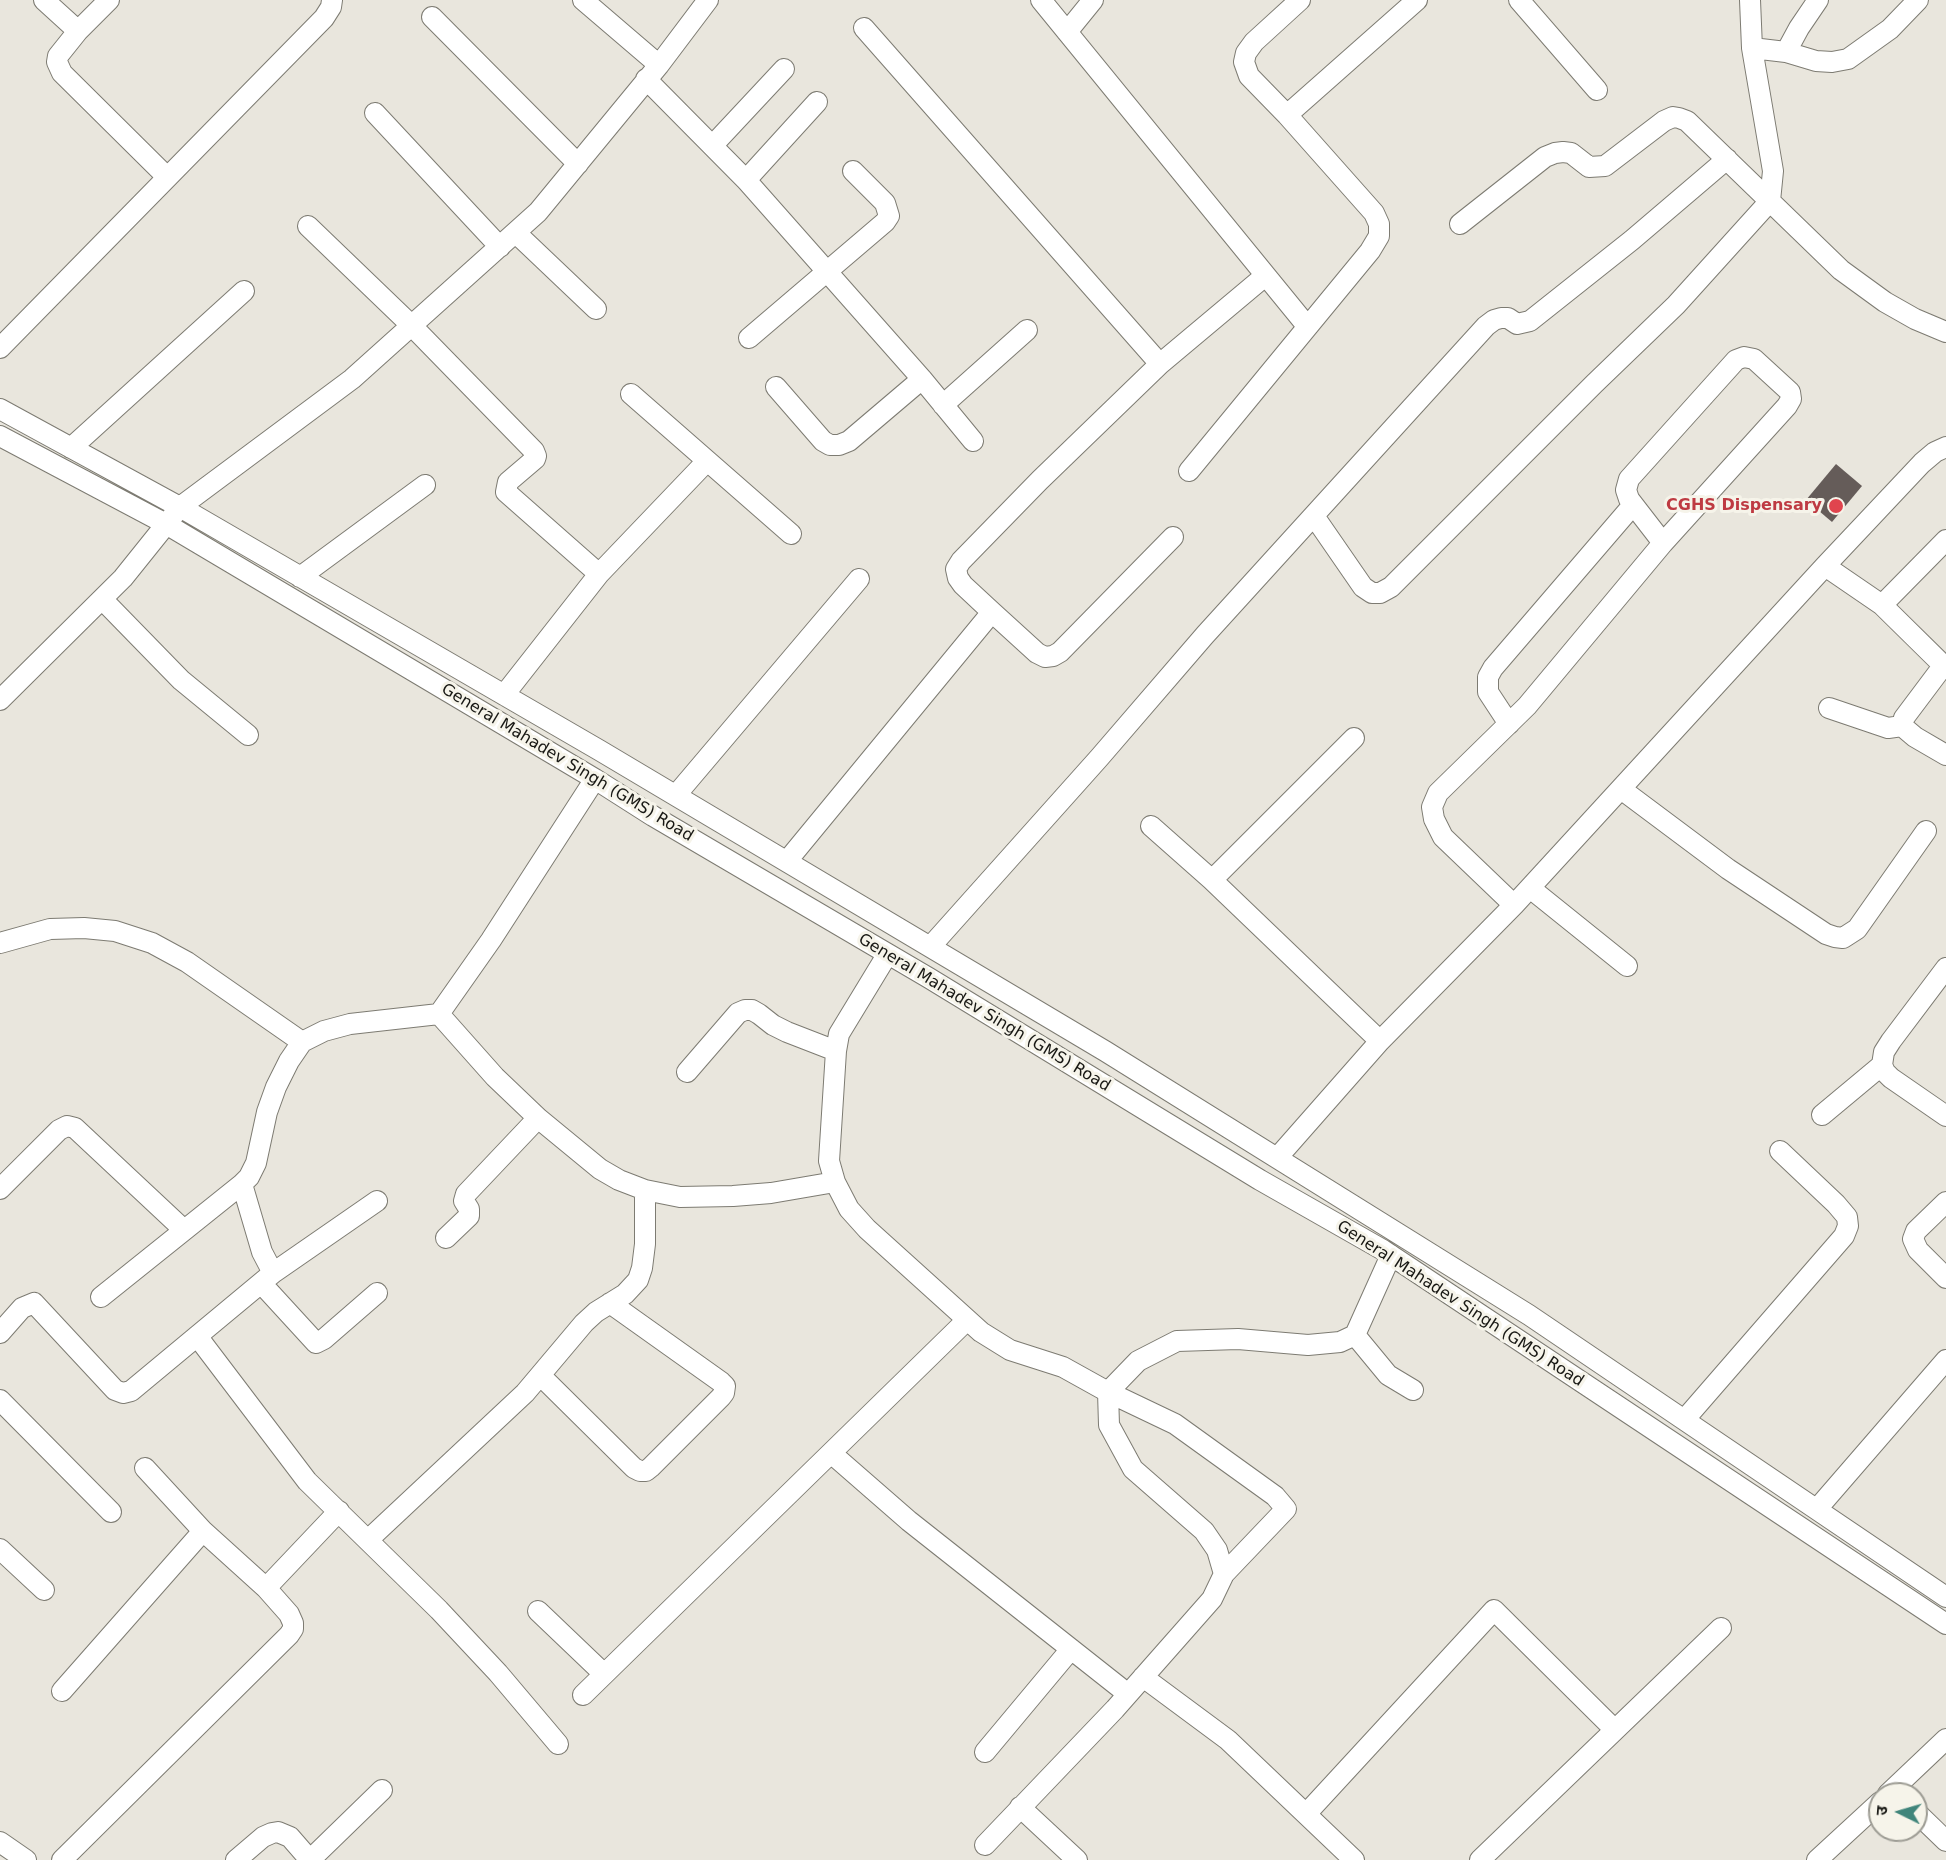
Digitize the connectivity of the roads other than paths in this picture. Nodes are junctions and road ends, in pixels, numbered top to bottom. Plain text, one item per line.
1 (44, 0) edge
2 (109, 0) edge
3 (332, 0) edge
4 (583, 0) edge
5 (708, 0) edge
6 (1041, 0) edge
7 (1093, 0) edge
8 (1300, 0) edge
9 (1417, 0) edge
10 (1519, 0) edge
11 (1750, 0) edge
12 (1818, 0) edge
13 (1918, 0) edge
14 (432, 17) dead end
15 (864, 28) dead end
16 (78, 32) junction
17 (1066, 32) junction
18 (1752, 48) junction
19 (1786, 52) junction
20 (784, 69) dead end
21 (653, 72) junction
22 (1598, 90) dead end
23 (817, 102) dead end
24 (375, 113) dead end
25 (1287, 115) junction
26 (713, 145) junction
27 (1727, 159) junction
28 (578, 164) junction
29 (853, 171) dead end
30 (167, 177) junction
31 (746, 180) junction
32 (1770, 201) junction
33 (1461, 224) dead end
34 (308, 226) dead end
35 (516, 233) junction
36 (500, 247) junction
37 (828, 272) junction
38 (1265, 276) junction
39 (244, 291) dead end
40 (596, 309) dead end
41 (412, 326) junction
42 (1307, 326) junction
43 (1028, 330) dead end
44 (1946, 332) edge
45 (749, 338) dead end
46 (0, 348) edge
47 (1160, 364) junction
48 (922, 379) junction
49 (776, 387) dead end
50 (631, 394) dead end
51 (943, 405) junction
52 (0, 409) edge
53 (0, 436) edge
54 (973, 441) dead end
55 (1946, 447) edge
56 (71, 448) junction
57 (707, 460) junction
58 (1189, 471) dead end
59 (425, 485) dead end
60 (1633, 505) junction
61 (180, 507) junction
62 (1314, 516) junction
63 (166, 524) junction
64 (791, 534) dead end
65 (1173, 537) dead end
66 (1946, 540) edge
67 (1663, 543) junction
68 (1825, 566) junction
69 (599, 574) junction
70 (300, 577) junction
71 (860, 579) dead end
72 (102, 599) junction
73 (1882, 605) junction
74 (992, 612) junction
75 (1944, 667) edge
76 (504, 695) junction
77 (0, 700) edge
78 (1828, 708) dead end
79 (1509, 724) junction
80 (1902, 726) junction
81 (248, 735) dead end
82 (1354, 738) dead end
83 (1946, 755) edge
84 (595, 779) junction
85 (1621, 789) junction
86 (676, 795) junction
87 (1150, 826) dead end
88 (1926, 831) dead end
89 (787, 861) junction
90 (1212, 880) junction
91 (1530, 888) junction
92 (1514, 905) junction
93 (0, 943) edge
94 (931, 946) junction
95 (887, 955) junction
96 (1627, 966) dead end
97 (1946, 968) edge
98 (439, 1014) junction
99 (1380, 1041) junction
100 (302, 1042) junction
101 (836, 1051) junction
102 (1882, 1065) junction
103 (687, 1072) dead end
104 (1822, 1115) dead end
105 (1946, 1116) edge
106 (538, 1118) junction
107 (1780, 1151) dead end
108 (1276, 1158) junction
109 (835, 1182) junction
110 (242, 1184) junction
111 (0, 1189) edge
112 (645, 1190) junction
113 (377, 1201) dead end
114 (1946, 1202) edge
115 (184, 1230) junction
116 (446, 1238) dead end
117 (1391, 1256) junction
118 (267, 1278) junction
119 (1946, 1278) edge
120 (377, 1293) dead end
121 (101, 1297) dead end
122 (610, 1303) junction
123 (967, 1320) junction
124 (0, 1333) edge
125 (1355, 1335) junction
126 (197, 1336) junction
127 (1946, 1360) edge
128 (541, 1376) junction
129 (1413, 1390) dead end
130 (1108, 1392) junction
131 (0, 1400) edge
132 (1684, 1419) junction
133 (831, 1453) junction
134 (145, 1468) dead end
135 (1817, 1509) junction
136 (339, 1511) junction
137 (111, 1512) dead end
138 (203, 1531) junction
139 (369, 1539) junction
140 (0, 1549) edge
141 (1224, 1574) junction
142 (266, 1588) junction
143 (44, 1590) dead end
144 (1946, 1598) edge
145 (538, 1611) dead end
146 (1946, 1624) edge
147 (1721, 1628) dead end
148 (1071, 1649) junction
149 (604, 1674) junction
150 (1143, 1677) junction
151 (62, 1691) dead end
152 (1128, 1694) junction
153 (583, 1695) dead end
154 (1615, 1730) junction
155 (1946, 1739) edge
156 (558, 1744) dead end
157 (985, 1752) dead end
158 (1903, 1782) edge
159 (382, 1790) dead end
160 (1020, 1807) junction
161 (1306, 1814) junction
162 (1868, 1815) edge
163 (1928, 1824) edge
164 (1946, 1841) edge
165 (0, 1842) edge
166 (985, 1845) dead end
167 (68, 1858) edge
168 (26, 1860) edge
169 (236, 1860) edge
170 (310, 1860) edge
171 (1077, 1860) edge
172 (1354, 1860) edge
173 (1480, 1860) edge
174 (1817, 1860) edge

1 - 16 street
2 - 16 street
3 - 30 street
4 - 21 street
5 - 21 street
6 - 17 street
7 - 17 street
8 - 25 street
9 - 25 street
10 - 22 street
11 - 18 street
12 - 19 street
13 - 19 street
14 - 28 street
15 - 47 street
16 - 30 street
17 - 38 street
18 - 19 street
18 - 32 street
20 - 26 street
21 - 26 street
21 - 28 street
23 - 31 street
24 - 36 street
25 - 42 street
26 - 31 street
27 - 32 street
27 - 33 street
27 - 62 street
28 - 35 street
29 - 37 street
30 - 46 street
31 - 37 street
32 - 44 street
32 - 62 street
34 - 41 street
35 - 36 street
35 - 40 street
36 - 41 street
37 - 45 street
37 - 48 street
38 - 42 street
38 - 47 street
39 - 56 street
41 - 61 street
41 - 69 street
42 - 58 street
43 - 51 street
47 - 74 street
48 - 49 street
48 - 51 street
50 - 57 street
51 - 54 street
52 - 56 street
53 - 63 street, General Mahadev Singh (GMS) Road
55 - 68 street
56 - 61 street
57 - 64 street
57 - 69 street
59 - 70 street
60 - 67 street
60 - 67 street
60 - 79 street
61 - 63 street
61 - 70 street
62 - 94 street
63 - 72 street
63 - 84 street, General Mahadev Singh (GMS) Road
65 - 74 street
66 - 73 street
67 - 79 street
68 - 73 street
68 - 85 street
69 - 76 street
70 - 76 street
71 - 86 street
72 - 77 street
72 - 81 street
73 - 75 street
74 - 89 street
75 - 80 street
76 - 86 street
78 - 80 street
79 - 92 street
80 - 83 street
82 - 90 street
84 - 95 street, General Mahadev Singh (GMS) Road
84 - 98 street
85 - 88 street
85 - 91 street
86 - 89 street
87 - 90 street
89 - 94 street
90 - 99 street
91 - 92 street
91 - 96 street
92 - 99 street
93 - 100 street
94 - 108 street
95 - 101 street
95 - 117 street, General Mahadev Singh (GMS) Road
97 - 102 street
98 - 100 street
98 - 106 street
99 - 108 street
100 - 110 street
101 - 103 street
101 - 109 street
102 - 104 street
102 - 105 street
106 - 112 street
106 - 116 street
107 - 132 street
108 - 132 street
109 - 112 street
109 - 123 street
110 - 115 street
110 - 118 street
111 - 115 street
112 - 122 street
113 - 118 street
114 - 119 street
115 - 121 street
117 - 125 street
117 - 146 street, General Mahadev Singh (GMS) Road
118 - 120 street
118 - 126 street
122 - 128 street
122 - 128 street
123 - 130 street
123 - 133 street
124 - 126 street
125 - 129 street
125 - 130 street
126 - 136 street
127 - 135 street
128 - 139 street
130 - 141 street
130 - 141 street
131 - 137 street
132 - 135 street
133 - 148 street
133 - 149 street
134 - 138 street
135 - 144 street
136 - 139 street
136 - 142 street
138 - 142 street
138 - 151 street
139 - 156 street
140 - 143 street
141 - 150 street
142 - 167 street
145 - 149 street
147 - 154 street
148 - 152 street
148 - 157 street
149 - 153 street
150 - 152 street
150 - 161 street
152 - 160 street
154 - 161 street
154 - 173 street
155 - 158 street
159 - 170 street
160 - 166 street
160 - 171 street
161 - 172 street
162 - 174 street
163 - 164 street
165 - 168 street
169 - 170 street

